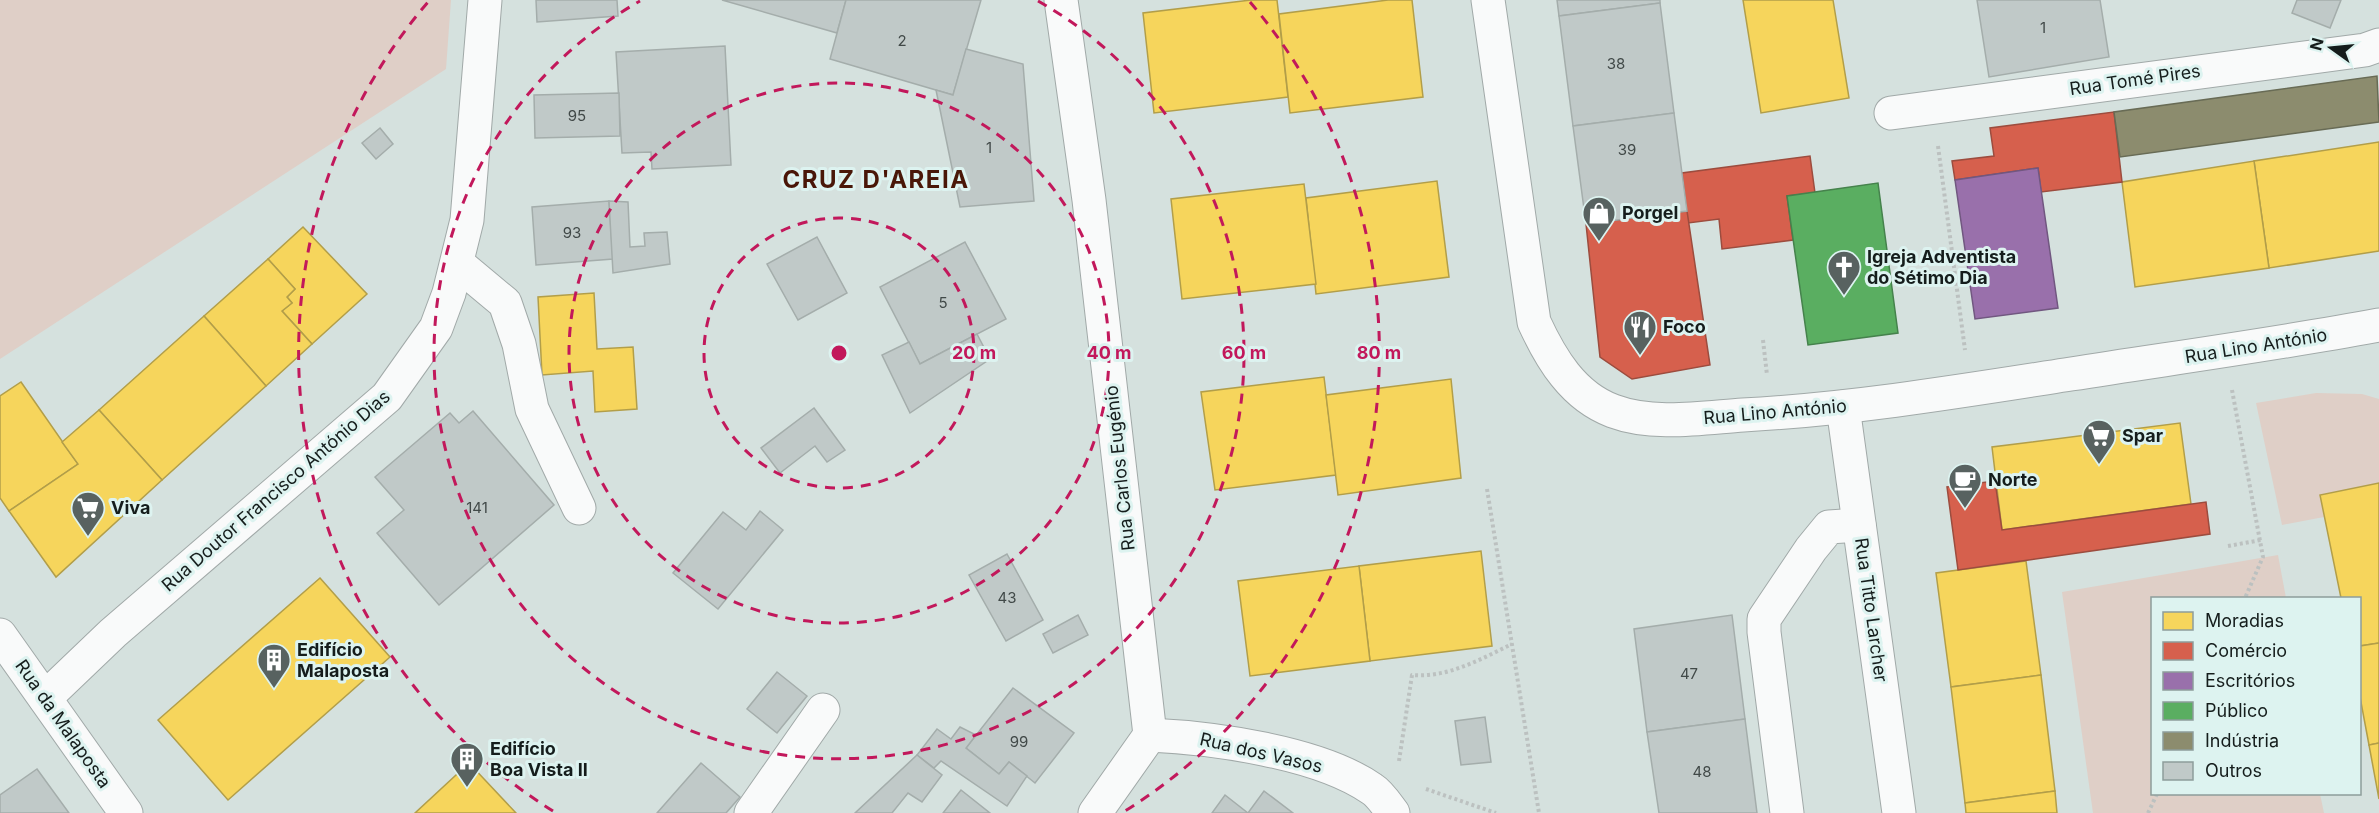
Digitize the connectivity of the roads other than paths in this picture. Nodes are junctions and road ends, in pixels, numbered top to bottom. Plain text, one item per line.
1 (486, 0) edge
2 (1061, 0) edge
3 (1488, 0) edge
4 (2379, 45) edge
5 (1891, 113) dead end
6 (458, 263) junction
7 (2379, 325) edge
8 (1843, 407) junction
9 (579, 508) dead end
10 (1859, 525) junction
11 (0, 635) edge
12 (45, 698) junction
13 (823, 710) dead end
14 (1150, 735) junction
15 (126, 813) edge
16 (751, 813) edge
17 (1095, 813) edge
18 (1393, 813) edge
19 (1786, 813) edge
20 (1899, 813) edge

1 - 6 street, Rua Doutor Francisco António Dias
2 - 14 street, Rua Carlos Eugénio
3 - 8 street, Rua Lino António
4 - 5 street, Rua Tomé Pires
6 - 9 street
6 - 12 street, Rua Doutor Francisco António Dias
7 - 8 street, Rua Lino António
8 - 10 street, Rua Titto Larcher
10 - 19 street
10 - 20 street, Rua Titto Larcher
11 - 12 street, Rua da Malaposta
12 - 15 street, Rua da Malaposta
13 - 16 street
14 - 17 street
14 - 18 street, Rua dos Vasos

